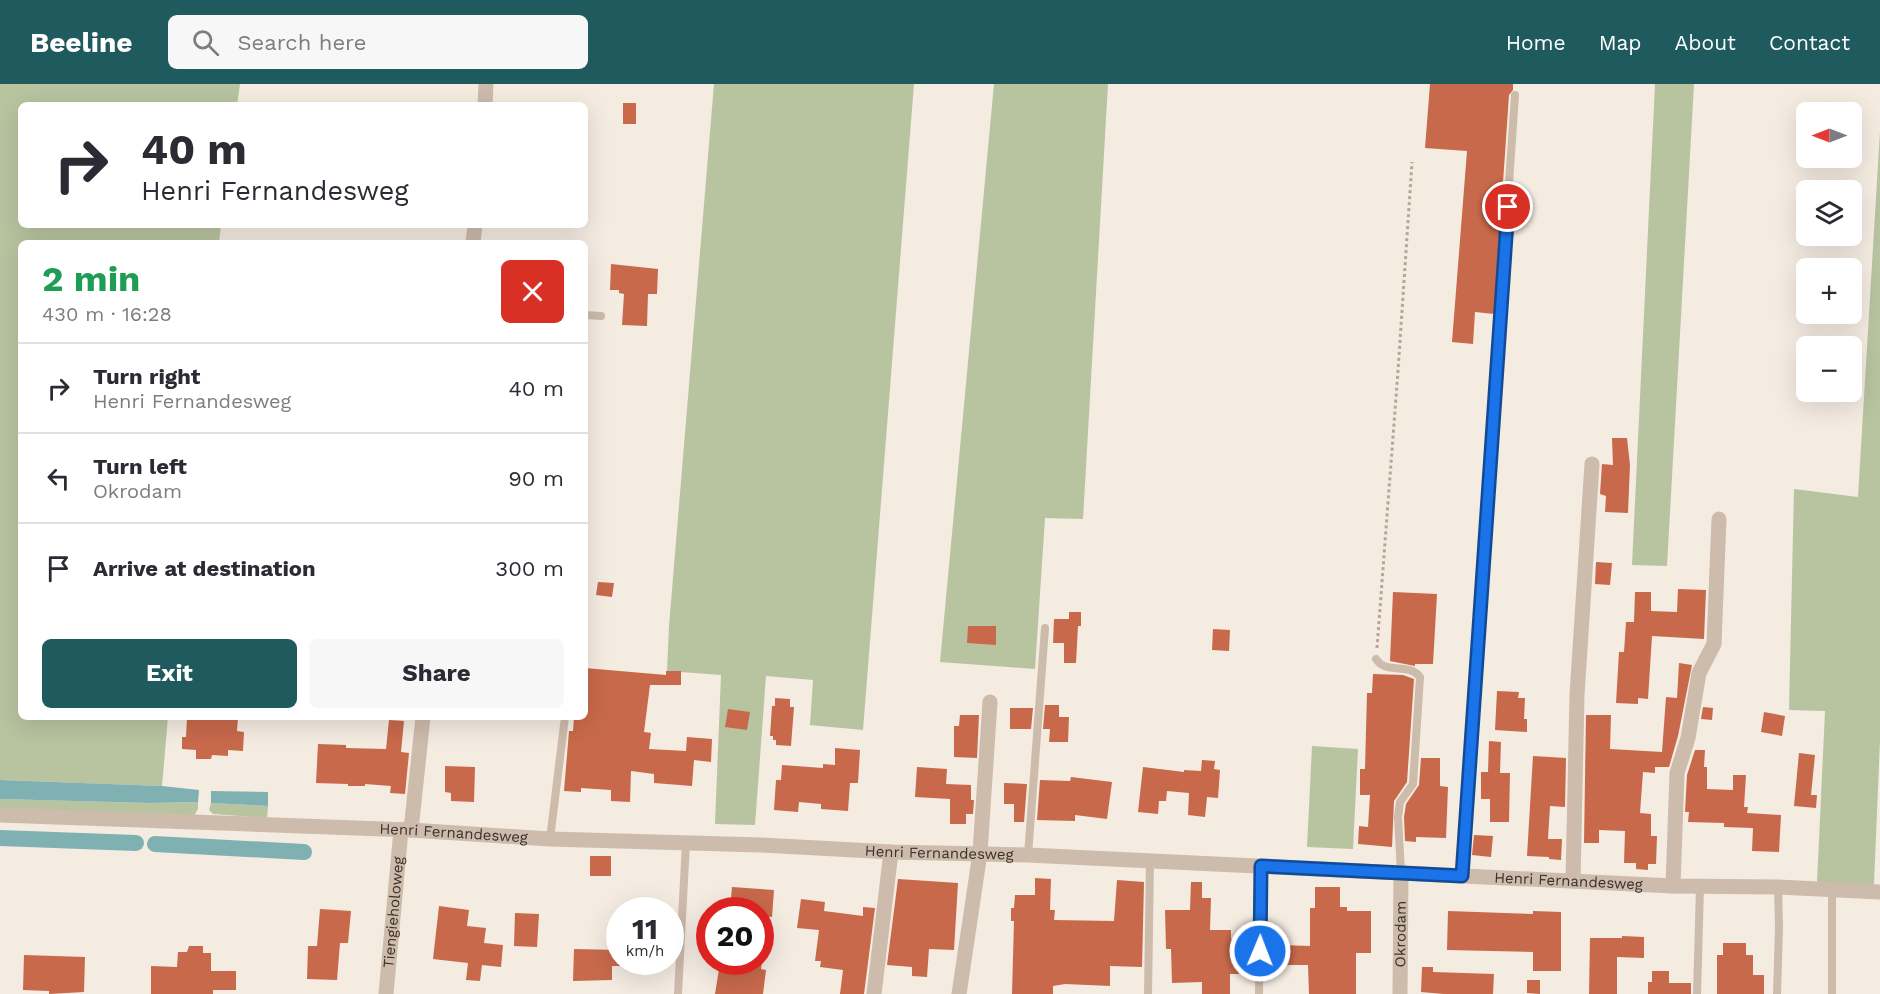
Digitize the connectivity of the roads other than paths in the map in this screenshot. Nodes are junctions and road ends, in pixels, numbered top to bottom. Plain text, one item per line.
1 (486, 84) edge
2 (1515, 95) dead end
3 (485, 102) edge
4 (588, 315) edge
5 (601, 316) dead end
6 (1592, 464) dead end
7 (1719, 519) dead end
8 (1045, 628) dead end
9 (1376, 659) road end
10 (990, 702) dead end
11 (423, 720) edge
12 (565, 720) edge
13 (0, 815) edge
14 (406, 830) junction
15 (550, 839) junction
16 (686, 843) junction
17 (891, 852) junction
18 (980, 853) junction
19 (1028, 855) junction
20 (1150, 861) junction
21 (1261, 866) junction
22 (1401, 873) junction
23 (1462, 876) junction
24 (1573, 881) junction
25 (1673, 885) junction
26 (1700, 886) junction
27 (1778, 887) junction
28 (1832, 890) junction
29 (1880, 892) edge
30 (386, 994) edge
31 (678, 994) edge
32 (874, 994) edge
33 (959, 994) edge
34 (1148, 994) edge
35 (1259, 994) edge
36 (1400, 994) edge
37 (1697, 994) edge
38 (1777, 994) edge
39 (1832, 994) edge

1 - 3 street
2 - 23 lane
4 - 5 lane
6 - 24 street
7 - 25 street
8 - 19 lane
9 - 22 lane
10 - 18 street
11 - 14 street, Tiengieholoweg
12 - 15 lane
13 - 14 street, Henri Fernandesweg
14 - 15 street, Henri Fernandesweg
14 - 30 street, Tiengieholoweg
15 - 16 street, Henri Fernandesweg
16 - 17 street, Henri Fernandesweg
16 - 31 lane
17 - 18 street, Henri Fernandesweg
17 - 32 street
18 - 19 street, Henri Fernandesweg
18 - 33 street
19 - 20 street, Henri Fernandesweg
20 - 21 street, Henri Fernandesweg
20 - 34 lane
21 - 22 street, Henri Fernandesweg
21 - 35 lane
22 - 23 street, Henri Fernandesweg
22 - 36 street, Okrodam
23 - 24 street, Henri Fernandesweg
24 - 25 street, Henri Fernandesweg
25 - 26 street, Henri Fernandesweg
26 - 27 street, Henri Fernandesweg
26 - 37 lane
27 - 28 street, Henri Fernandesweg
27 - 38 lane
28 - 29 street, Henri Fernandesweg
28 - 39 lane

